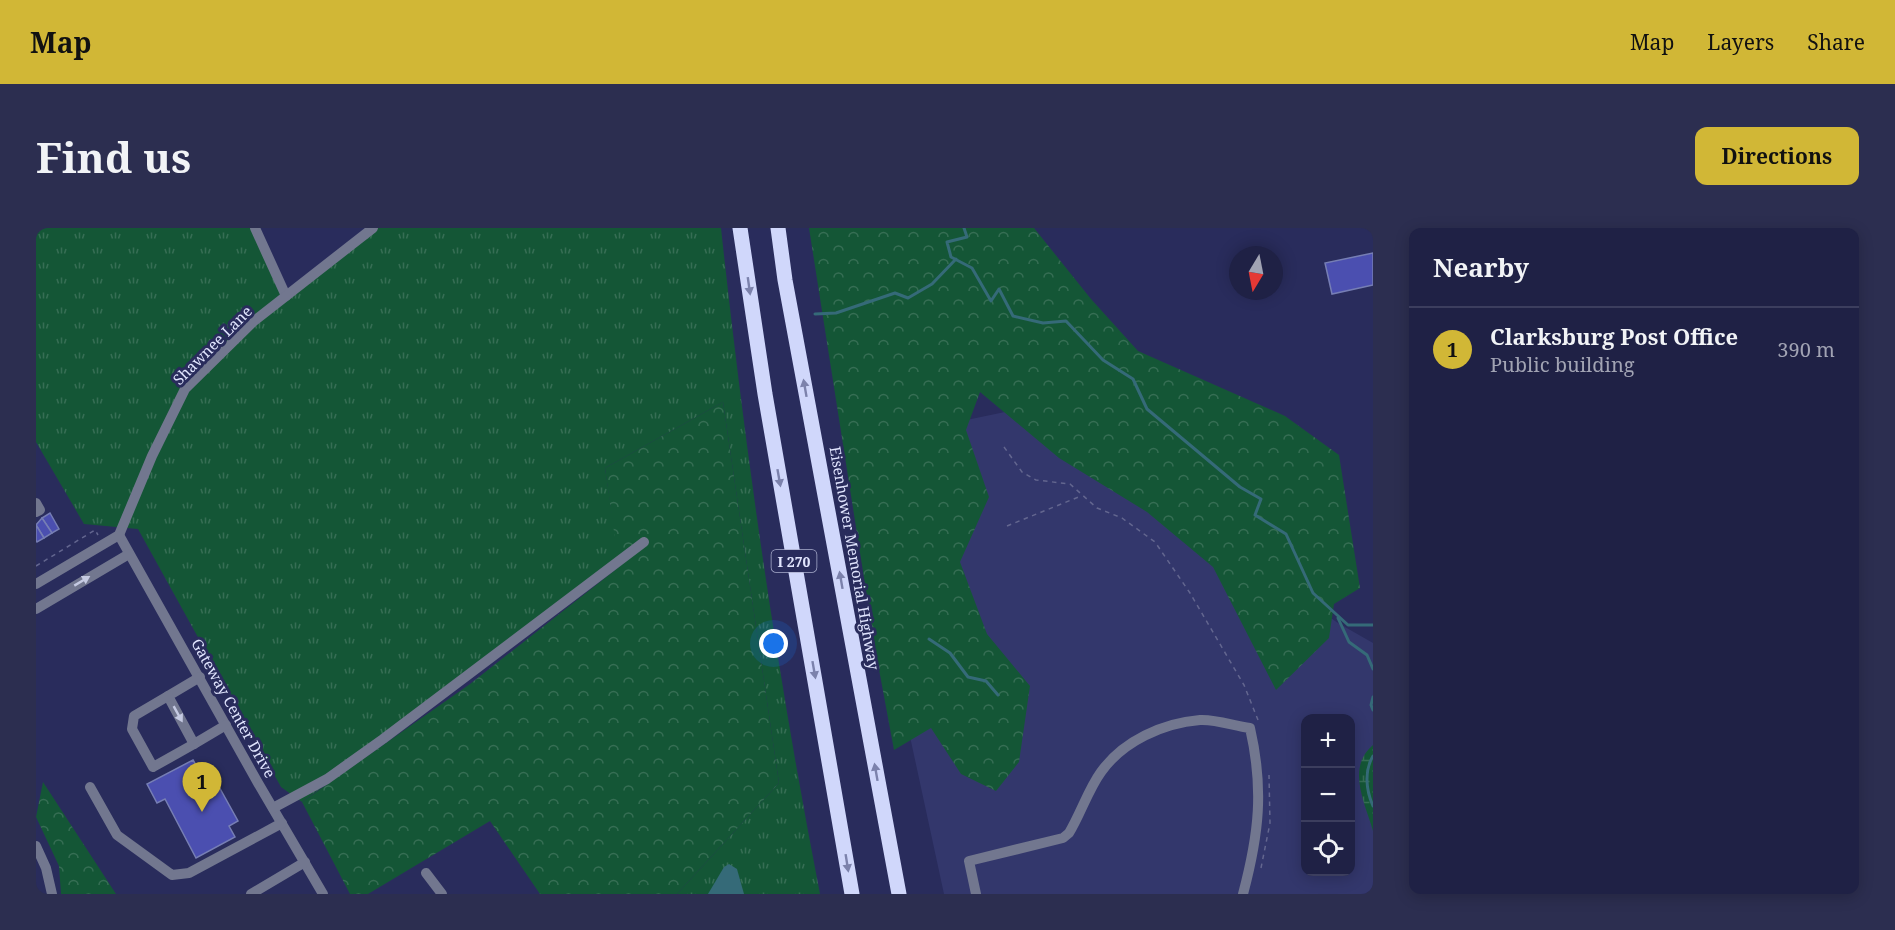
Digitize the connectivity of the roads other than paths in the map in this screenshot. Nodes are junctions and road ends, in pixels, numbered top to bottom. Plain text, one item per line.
1 (255, 228) edge
2 (373, 228) edge
3 (740, 228) edge
4 (778, 228) edge
5 (286, 296) junction
6 (36, 503) edge
7 (36, 512) edge
8 (119, 535) junction
9 (644, 542) dead end
10 (129, 554) junction
11 (36, 585) edge
12 (36, 609) edge
13 (200, 677) junction
14 (168, 696) junction
15 (226, 725) junction
16 (194, 744) junction
17 (90, 787) dead end
18 (273, 808) junction
19 (282, 823) junction
20 (36, 846) edge
21 (305, 862) junction
22 (426, 873) dead end
23 (52, 894) edge
24 (251, 894) edge
25 (323, 894) edge
26 (442, 894) edge
27 (852, 894) edge
28 (899, 894) edge
29 (976, 894) edge
30 (1243, 894) edge

1 - 5 street
2 - 5 street, Shawnee Lane
3 -> 27 highway, I 270
28 -> 4 highway, Eisenhower Memorial Highway / I 270
5 - 8 street, Shawnee Lane
6 - 7 street
8 - 10 street, Gateway Center Drive
8 - 11 street
9 - 18 street
12 -> 10 street
10 - 13 street, Gateway Center Drive
13 - 14 street
13 - 15 street, Gateway Center Drive
14 -> 16 street
14 - 16 street
15 - 16 street
15 - 18 street, Gateway Center Drive
17 - 19 street
18 - 19 street, Gateway Center Drive
19 - 21 street, Gateway Center Drive
20 - 23 street
21 - 24 street
21 - 25 street, Gateway Center Drive
22 - 26 street
29 - 30 street

